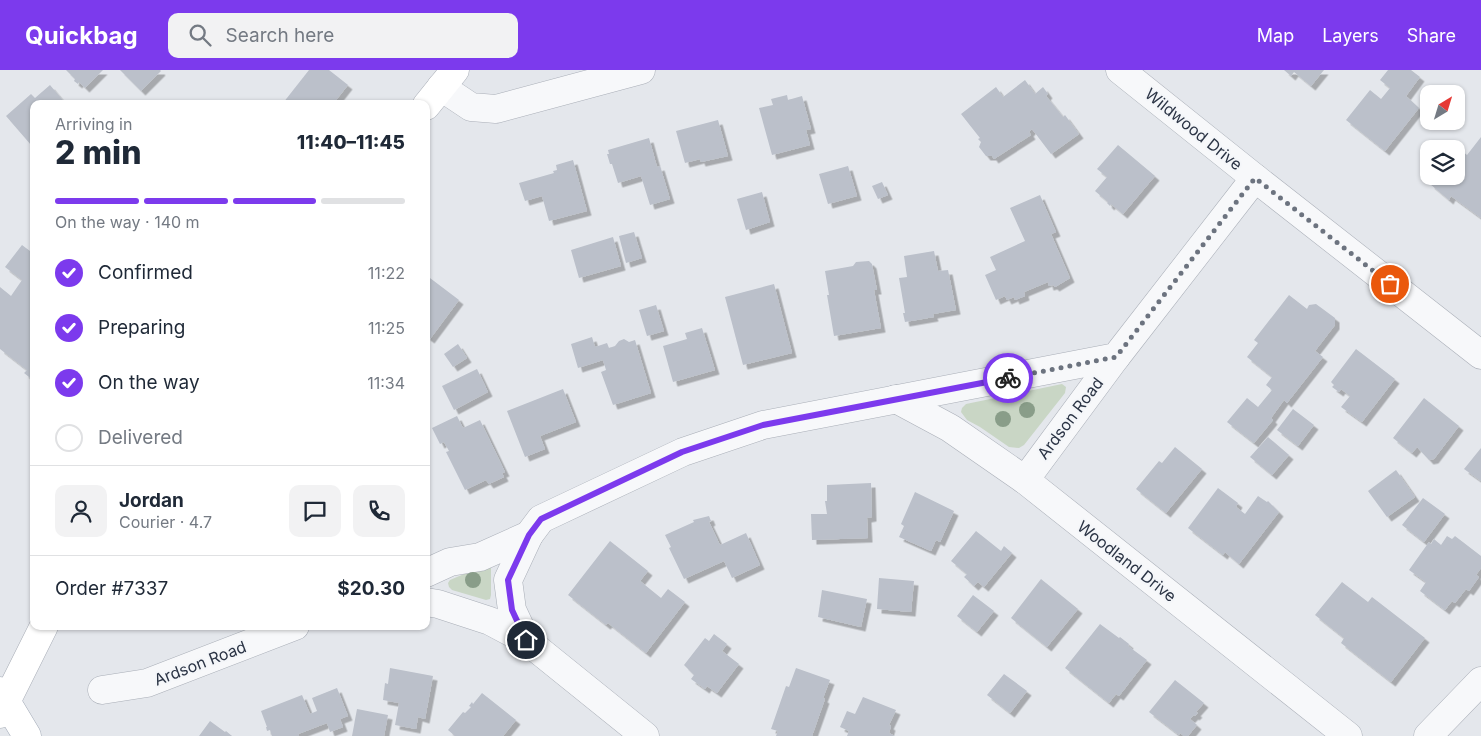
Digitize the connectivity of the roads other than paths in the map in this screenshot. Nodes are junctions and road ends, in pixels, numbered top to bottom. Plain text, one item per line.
1 (641, 70) edge
2 (1120, 70) edge
3 (441, 88) edge
4 (1255, 178) junction
5 (1481, 355) edge
6 (1116, 357) junction
7 (896, 400) junction
8 (1025, 480) junction
9 (529, 535) junction
10 (430, 571) edge
11 (430, 603) edge
12 (42, 630) edge
13 (285, 630) edge
14 (526, 640) junction
15 (1481, 681) edge
16 (102, 690) dead end
17 (2, 702) edge
18 (27, 736) edge
19 (644, 736) edge
20 (1348, 736) edge
21 (1428, 736) edge

1 - 3 street
2 - 4 street, Wildwood Drive
4 - 5 street, Wildwood Drive
4 - 6 street, Ardson Road
6 - 7 street, Ardson Road
6 - 8 street, Ardson Road
7 - 8 street, Woodland Drive
7 - 9 street, Ardson Road
8 - 20 street, Woodland Drive
9 - 10 street, Ardson Road
9 - 14 street
11 - 14 street
12 - 17 street
13 - 16 street, Ardson Road
14 - 19 street
15 - 21 street
17 - 18 street

